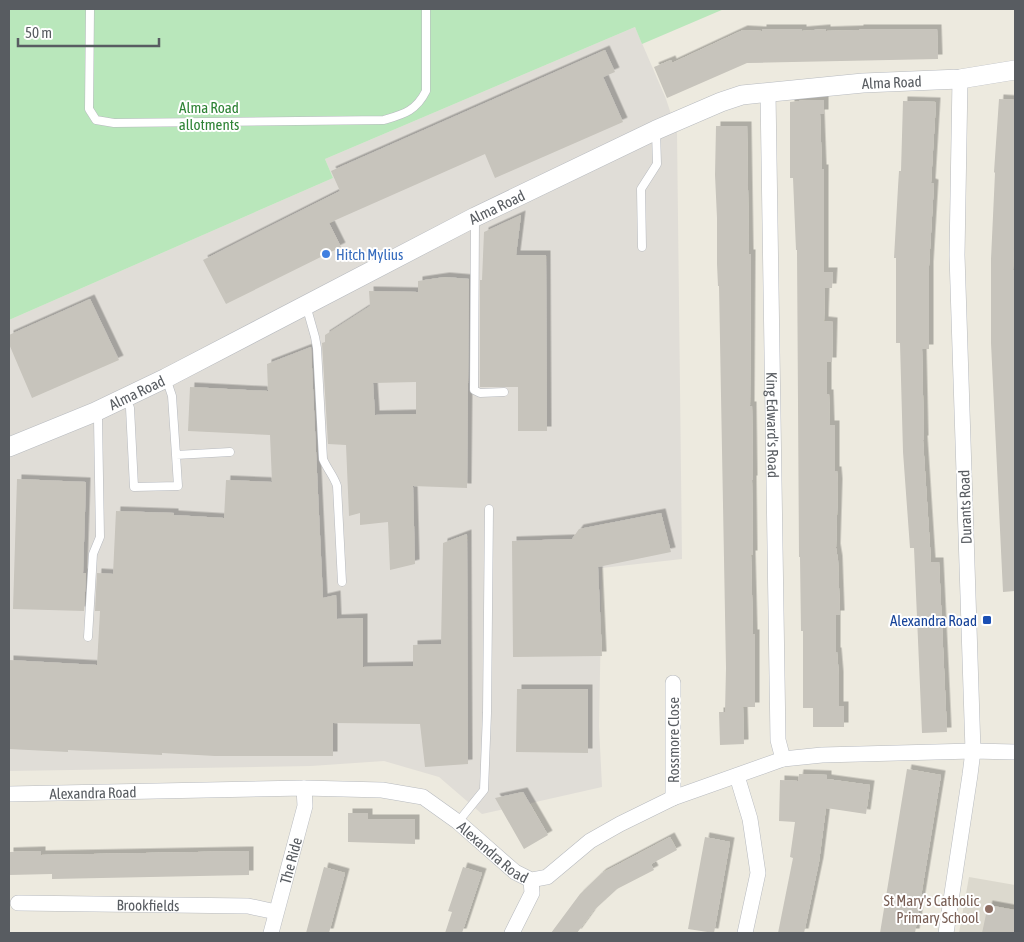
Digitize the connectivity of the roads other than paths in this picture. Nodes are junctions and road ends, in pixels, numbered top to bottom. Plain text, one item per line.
1 (90, 9) edge
2 (426, 9) edge
3 (1015, 70) edge
4 (960, 79) junction
5 (768, 93) junction
6 (656, 130) junction
7 (475, 217) junction
8 (642, 247) dead end
9 (306, 305) junction
10 (166, 378) junction
11 (504, 392) dead end
12 (125, 398) junction
13 (96, 412) junction
14 (9, 447) edge
15 (230, 452) dead end
16 (176, 455) junction
17 (489, 509) dead end
18 (342, 582) dead end
19 (88, 637) dead end
20 (673, 683) dead end
21 (973, 751) junction
22 (1015, 752) edge
23 (782, 759) junction
24 (737, 776) junction
25 (304, 788) junction
26 (9, 794) edge
27 (673, 798) junction
28 (458, 822) junction
29 (531, 880) junction
30 (18, 903) dead end
31 (276, 912) junction
32 (271, 933) edge
33 (512, 933) edge
34 (745, 933) edge
35 (946, 933) edge

1 - 2 lane
3 - 4 street, Alma Road
4 - 5 street, Alma Road
4 - 21 street, Durants Road
5 - 6 street, Alma Road
5 - 23 street, King Edward's Road
6 - 7 street, Alma Road
6 - 8 lane
7 - 9 street, Alma Road
7 - 11 lane
9 - 10 street, Alma Road
9 - 18 lane
10 - 12 street, Alma Road
10 - 16 lane
12 - 13 street, Alma Road
12 - 16 lane
13 - 14 street, Alma Road
13 - 19 lane
15 - 16 lane
17 - 28 lane
20 - 27 street, Rossmore Close
21 - 22 street, Alexandra Road
21 - 23 street, Alexandra Road
21 - 35 street, Durants Road
23 - 24 street, Alexandra Road
24 - 27 street, Alexandra Road
24 - 34 street
25 - 26 street, Alexandra Road
25 - 28 street, Alexandra Road
25 - 31 street, The Ride
27 - 29 street, Alexandra Road
28 - 29 street, Alexandra Road
29 - 33 street
30 - 31 street, Brookfields
31 - 32 street, The Ride

